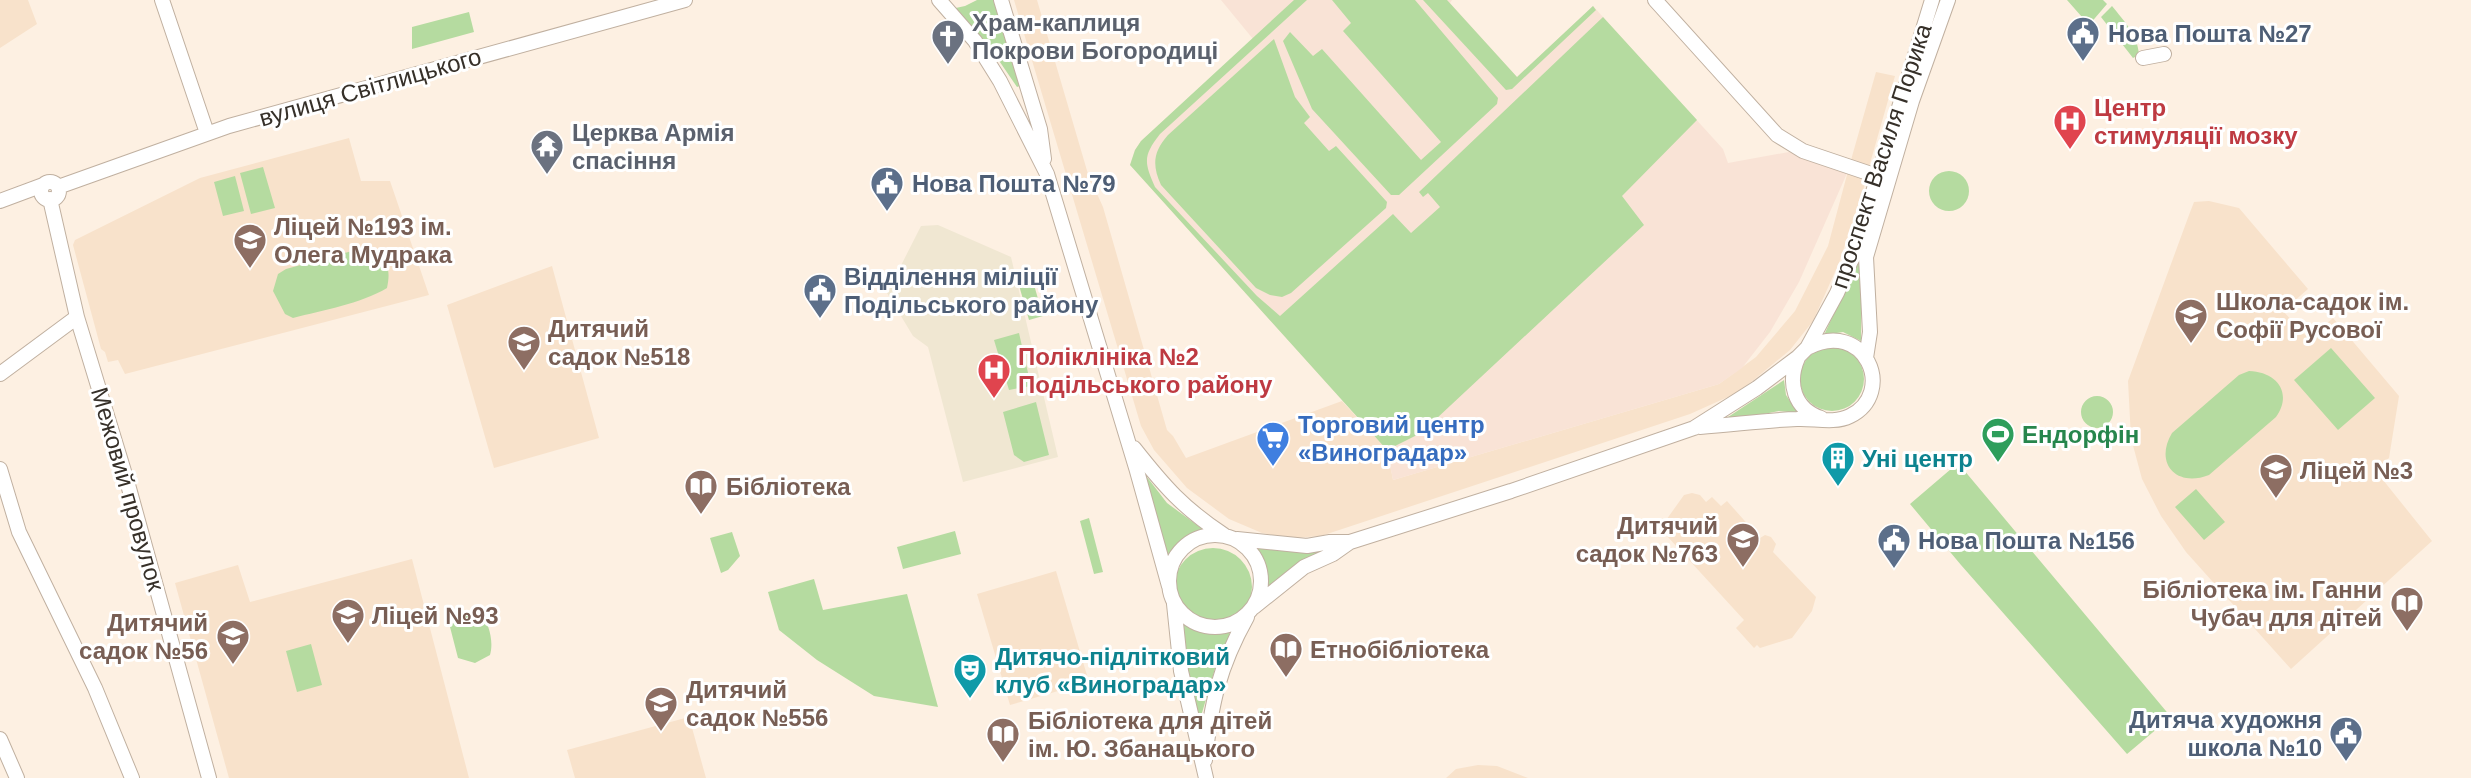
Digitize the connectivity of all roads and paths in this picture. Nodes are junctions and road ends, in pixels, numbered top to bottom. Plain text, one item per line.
1 (162, 0) edge
2 (685, 0) edge
3 (939, 0) edge
4 (945, 0) edge
5 (958, 0) edge
6 (1001, 0) edge
7 (1655, 0) edge
8 (1932, 0) edge
9 (1948, 0) edge
10 (2164, 54) dead end
11 (2143, 58) dead end
12 (207, 133) junction
13 (1047, 174) junction
14 (1877, 176) junction
15 (50, 190) junction
16 (0, 201) edge
17 (77, 317) junction
18 (1803, 353) junction
19 (1866, 358) junction
20 (0, 374) edge
21 (1825, 420) junction
22 (1694, 428) junction
23 (1126, 438) junction
24 (0, 469) edge
25 (1229, 538) junction
26 (1350, 542) junction
27 (1169, 586) junction
28 (1174, 602) junction
29 (1251, 611) junction
30 (0, 739) edge
31 (1205, 773) edge
32 (17, 778) edge
33 (132, 778) edge
34 (209, 778) edge

1 - 12 street
2 - 12 street, вулиця Світлицького
3 - 13 street
4 - 5 street
6 - 13 street
7 - 14 street
8 - 14 street, проспект Василя Порика
9 - 19 street, проспект Василя Порика
10 - 11 street
12 - 15 street, вулиця Світлицького
13 - 23 street
14 - 18 street, проспект Василя Порика
15 - 16 street, вулиця Світлицького
15 - 17 street, Межовий провулок
17 - 20 street
17 - 34 street, Межовий провулок
18 - 19 street, проспект Василя Порика
18 - 21 street, проспект Василя Порика
18 - 22 street, проспект Василя Порика
19 - 21 street, проспект Василя Порика
21 - 22 street, проспект Василя Порика
22 - 26 street, проспект Василя Порика
23 - 25 street
23 - 27 street
24 - 33 street
25 - 26 street, проспект Василя Порика
25 - 27 street
25 - 29 street
26 - 29 street, проспект Василя Порика
27 - 28 street
28 - 29 street
28 - 31 street
29 - 31 street
30 - 32 street

